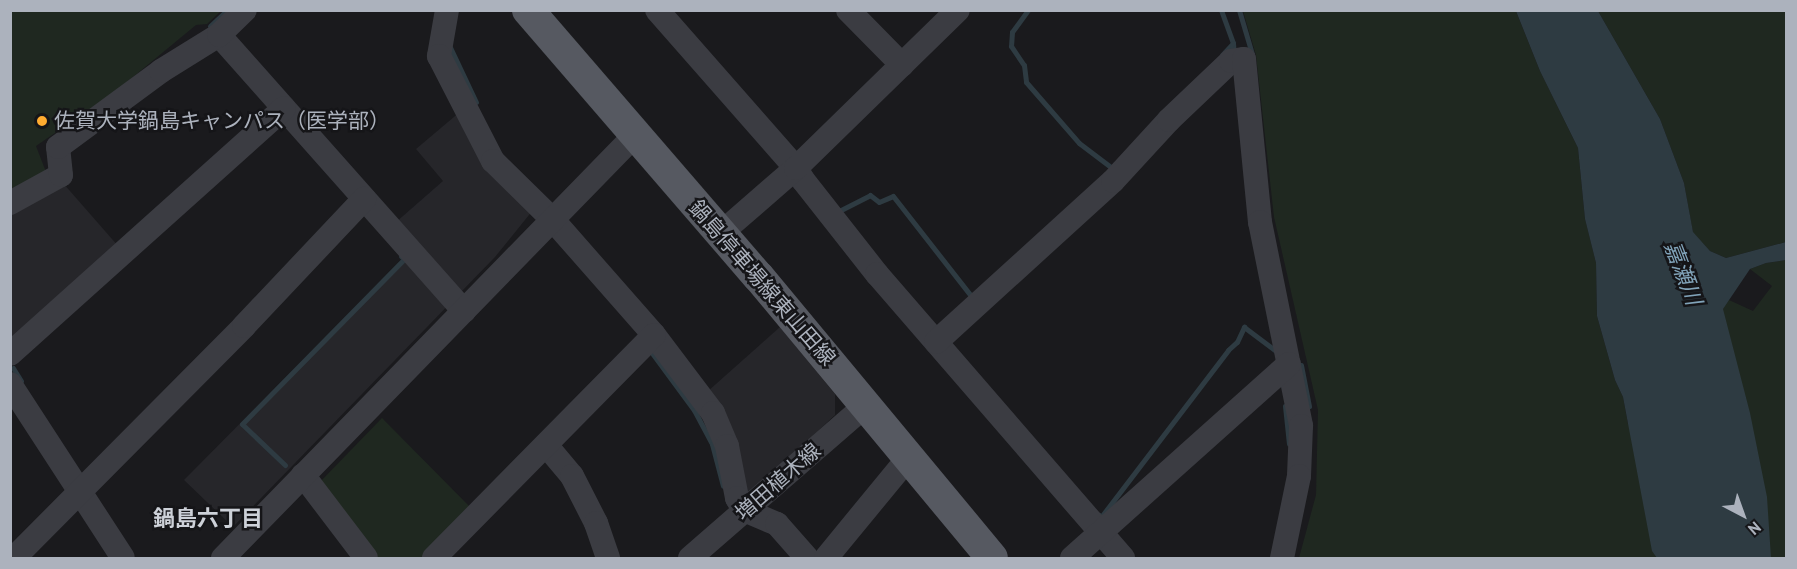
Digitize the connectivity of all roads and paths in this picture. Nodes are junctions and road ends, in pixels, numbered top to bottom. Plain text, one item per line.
1 (245, 10) edge
2 (528, 10) edge
3 (657, 10) edge
4 (848, 10) edge
5 (958, 10) edge
6 (445, 24) edge
7 (219, 35) junction
8 (902, 65) junction
9 (284, 108) junction
10 (634, 136) junction
11 (796, 174) junction
12 (364, 199) junction
13 (10, 203) edge
14 (553, 220) junction
15 (720, 234) junction
16 (464, 311) junction
17 (654, 335) junction
18 (936, 342) junction
19 (10, 354) edge
20 (1289, 364) junction
21 (10, 384) edge
22 (866, 405) junction
23 (546, 445) junction
24 (909, 457) junction
25 (303, 476) junction
26 (80, 491) junction
27 (744, 510) junction
28 (1101, 532) junction
29 (14, 558) edge
30 (123, 558) edge
31 (223, 558) edge
32 (366, 558) edge
33 (434, 558) edge
34 (608, 558) edge
35 (690, 558) edge
36 (807, 558) edge
37 (826, 558) edge
38 (992, 558) edge
39 (1072, 558) edge
40 (1123, 558) edge
41 (1282, 558) edge

1 - 7 street
2 - 10 main road, 鍋島停車場線東山田線
3 - 11 street
4 - 8 street
5 - 8 street
6 - 14 street
7 - 9 street
7 - 13 street
8 - 11 street
9 - 12 street
9 - 19 street
10 - 14 street
10 - 15 main road, 鍋島停車場線東山田線
11 - 15 street
11 - 18 street
12 - 16 street
12 - 26 street
14 - 16 street
14 - 17 street
15 - 22 main road, 鍋島停車場線東山田線
16 - 25 street
17 - 23 street
17 - 27 street
18 - 20 street
18 - 28 street
20 - 28 street
20 - 41 street
21 - 26 street
22 - 24 main road, 鍋島停車場線東山田線
22 - 27 street, 増田植木線
23 - 33 street
23 - 34 street
24 - 37 street
24 - 38 main road, 鍋島停車場線東山田線
25 - 31 street
25 - 32 street
26 - 29 street
26 - 30 street
27 - 35 street, 増田植木線
27 - 36 street
28 - 39 street
28 - 40 street

